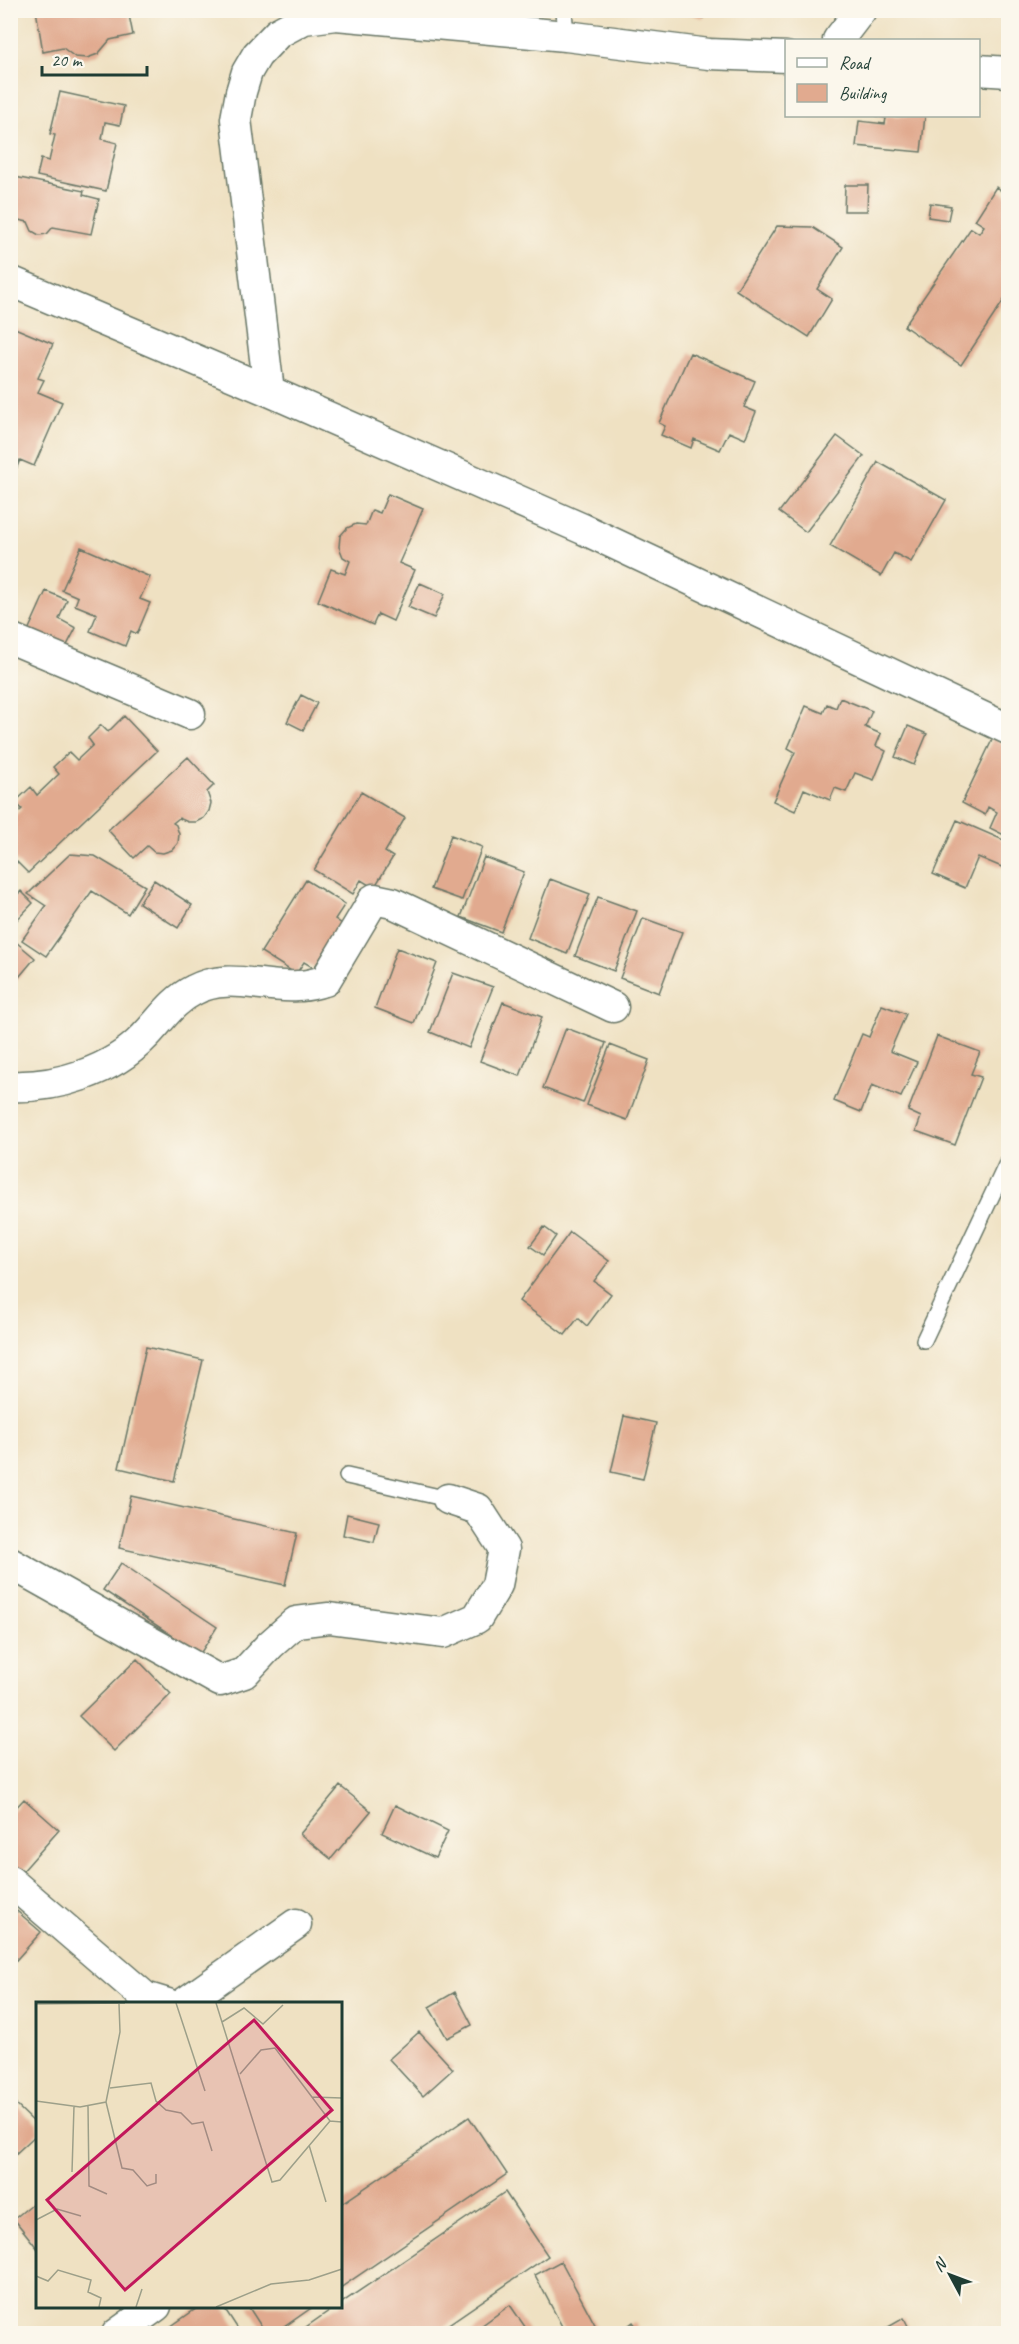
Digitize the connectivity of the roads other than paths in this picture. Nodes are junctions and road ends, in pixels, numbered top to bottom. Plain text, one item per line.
1 (861, 10) edge
2 (565, 23) edge
3 (839, 39) edge
4 (785, 57) edge
5 (980, 70) edge
6 (1008, 72) edge
7 (10, 281) edge
8 (269, 391) junction
9 (10, 638) edge
10 (190, 714) dead end
11 (1008, 729) edge
12 (613, 1007) dead end
13 (10, 1086) edge
14 (1008, 1161) edge
15 (924, 1340) dead end
16 (347, 1476) dead end
17 (448, 1499) joint
18 (10, 1563) edge
19 (10, 1881) edge
20 (296, 1924) dead end
21 (161, 2002) edge
22 (186, 2002) edge
23 (155, 2308) edge
24 (117, 2334) edge

1 - 3 street
2 - 4 street
2 - 8 street
5 - 6 street
7 - 8 street
8 - 11 street
9 - 10 street
12 - 13 street
14 - 15 lane
16 - 17 lane
17 - 18 street
19 - 21 street
20 - 22 street
23 - 24 street

